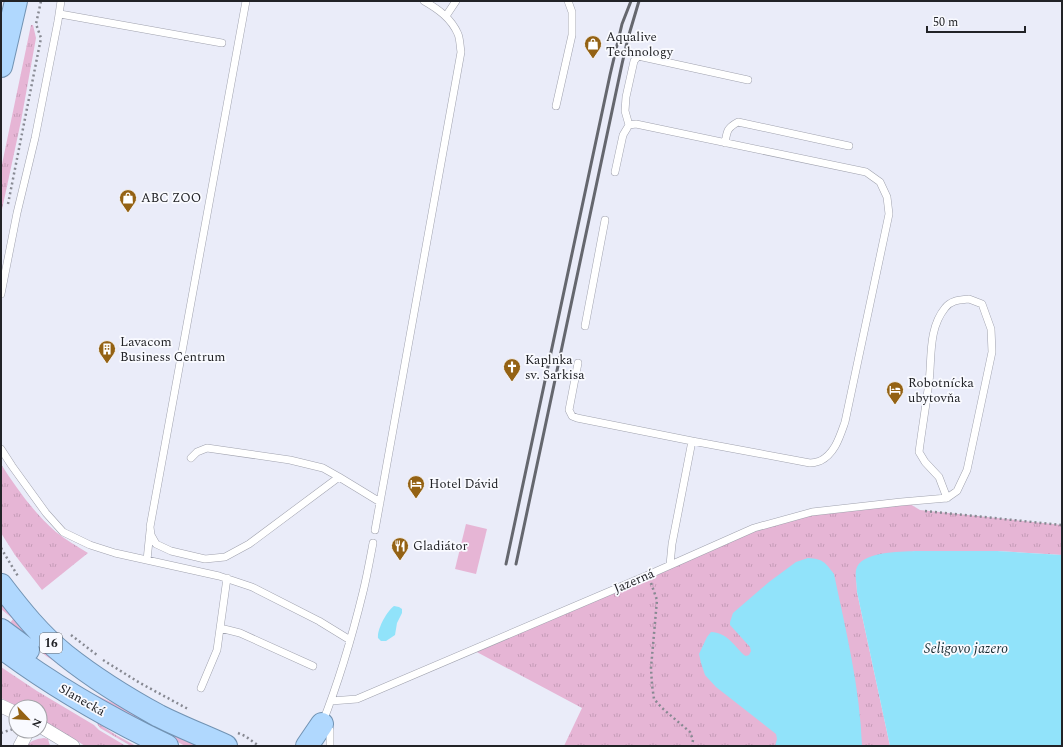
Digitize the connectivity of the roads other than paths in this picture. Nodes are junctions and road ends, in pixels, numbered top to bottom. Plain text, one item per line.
1 (16, 1) edge
2 (61, 1) edge
3 (246, 1) edge
4 (424, 1) edge
5 (456, 1) edge
6 (568, 1) edge
7 (60, 14) junction
8 (446, 16) junction
9 (222, 43) dead end
10 (1, 66) edge
11 (748, 80) dead end
12 (556, 106) dead end
13 (629, 125) junction
14 (725, 143) junction
15 (849, 146) dead end
16 (615, 172) dead end
17 (606, 220) dead end
18 (1, 294) edge
19 (585, 326) dead end
20 (578, 362) dead end
21 (692, 441) junction
22 (1, 449) edge
23 (191, 458) dead end
24 (339, 477) junction
25 (947, 498) junction
26 (380, 502) junction
27 (150, 527) junction
28 (376, 530) dead end
29 (373, 543) dead end
30 (147, 560) junction
31 (670, 565) junction
32 (227, 578) junction
33 (1, 585) edge
34 (220, 628) junction
35 (1, 630) edge
36 (350, 640) junction
37 (1, 647) edge
38 (313, 666) dead end
39 (201, 688) dead end
40 (112, 689) junction
41 (331, 701) junction
42 (322, 724) junction
43 (48, 731) edge
44 (73, 746) edge
45 (167, 746) edge
46 (226, 746) edge
47 (307, 746) edge
48 (316, 746) edge
49 (330, 746) edge

1 - 10 highway
2 - 7 lane
3 - 27 lane
4 - 8 lane
5 - 8 lane
6 - 12 lane
7 - 9 lane
7 - 18 lane
8 - 26 lane
11 - 13 lane
13 - 14 lane
13 - 16 lane
14 - 15 lane
14 - 21 lane
17 - 19 lane
20 - 21 lane
21 - 31 lane
22 - 30 lane
23 - 24 lane
24 - 26 lane
24 - 27 lane
25 - 25 lane
25 - 31 lane, Jazerná
26 - 28 lane
27 - 30 lane
29 - 36 lane
30 - 32 lane
31 - 41 lane, Jazerná
32 - 34 lane
32 - 36 lane
33 - 40 highway, 16
34 - 38 lane
34 - 39 lane
35 - 40 highway
36 - 41 lane
37 - 45 highway, Slanecká / 16
40 - 46 highway, Slanecká / 16
41 - 42 lane
42 - 47 highway
42 - 48 highway
42 - 49 lane
43 - 44 street

